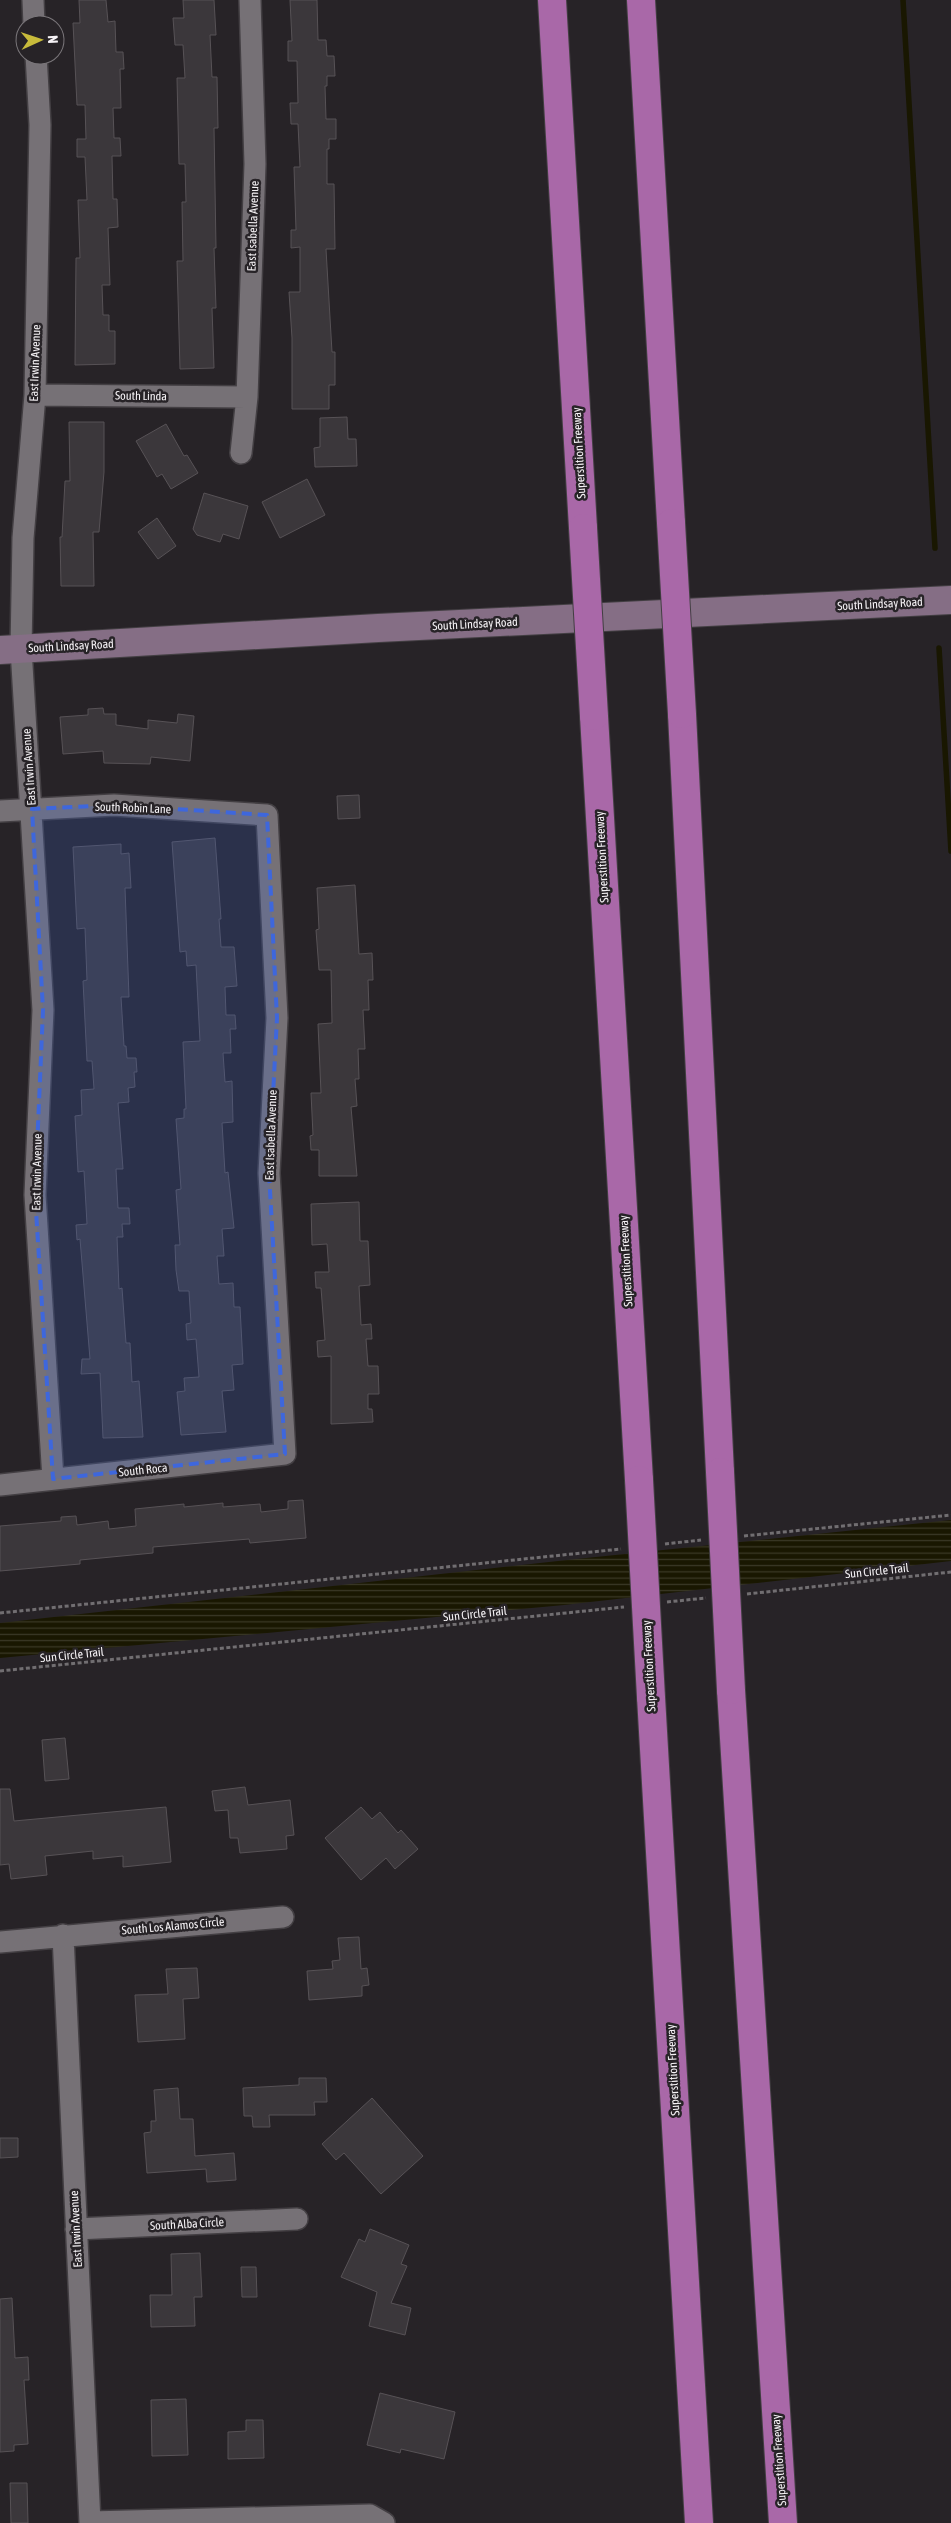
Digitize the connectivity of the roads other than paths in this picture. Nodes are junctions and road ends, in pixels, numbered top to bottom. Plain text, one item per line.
1 (33, 0) edge
2 (250, 0) edge
3 (552, 0) edge
4 (641, 0) edge
5 (34, 15) edge
6 (37, 65) edge
7 (35, 395) junction
8 (247, 397) junction
9 (241, 453) dead end
10 (951, 600) edge
11 (11, 650) edge
12 (32, 809) junction
13 (0, 811) edge
14 (267, 815) joint
15 (285, 1454) joint
16 (53, 1479) junction
17 (0, 1485) edge
18 (282, 1917) dead end
19 (63, 1935) junction
20 (0, 1942) edge
21 (297, 2219) dead end
22 (76, 2229) junction
23 (90, 2522) edge
24 (384, 2523) edge
25 (698, 2523) edge
26 (783, 2523) edge

1 - 5 street
2 - 8 street, East Isabella Avenue
3 - 25 highway, Superstition Freeway, bridge
4 - 26 highway, Superstition Freeway, bridge
6 - 7 street, East Irwin Avenue
7 - 8 street, South Linda
7 - 11 street, East Irwin Avenue
8 - 9 street, East Isabella Avenue
10 - 11 main road, South Lindsay Road
11 - 12 street, East Irwin Avenue
12 - 13 street, South Robin Lane
12 - 14 street, South Robin Lane
12 - 16 street, East Irwin Avenue
14 - 15 street, East Isabella Avenue
15 - 16 street, South Roca
16 - 17 street, South Roca
18 - 19 street, South Los Alamos Circle
19 - 20 street, South Los Alamos Circle
19 - 22 street, East Irwin Avenue
21 - 22 street, South Alba Circle
22 - 23 street, East Irwin Avenue
23 - 24 street

